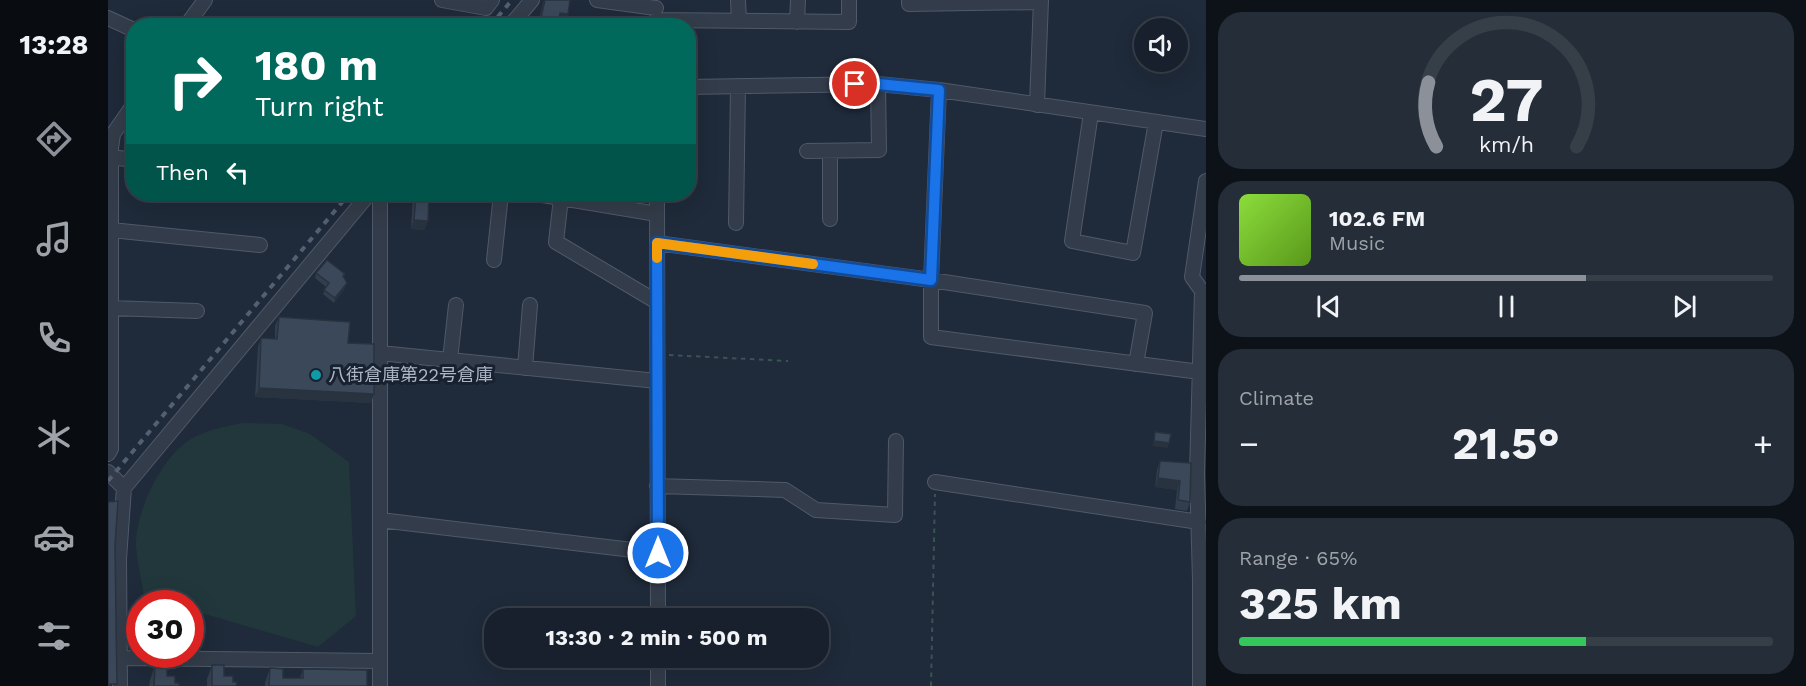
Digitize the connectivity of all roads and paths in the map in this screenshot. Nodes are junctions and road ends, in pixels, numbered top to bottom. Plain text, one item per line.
1 (205, 0) edge
2 (442, 0) edge
3 (492, 0) edge
4 (532, 0) edge
5 (597, 0) edge
6 (738, 0) edge
7 (798, 0) edge
8 (849, 0) edge
9 (909, 0) edge
10 (1041, 1) edge
11 (656, 13) edge
12 (108, 18) edge
13 (192, 18) edge
14 (517, 18) edge
15 (739, 21) junction
16 (797, 22) junction
17 (126, 26) edge
18 (878, 84) junction
19 (696, 87) edge
20 (738, 87) junction
21 (939, 90) junction
22 (1037, 105) junction
23 (1092, 113) junction
24 (126, 115) edge
25 (1156, 122) junction
26 (1206, 129) edge
27 (807, 151) dead end
28 (830, 151) junction
29 (111, 158) junction
30 (126, 159) edge
31 (1206, 181) edge
32 (363, 201) edge
33 (380, 201) edge
34 (500, 201) edge
35 (561, 201) edge
36 (579, 201) edge
37 (657, 201) edge
38 (657, 214) junction
39 (830, 219) dead end
40 (736, 223) dead end
41 (111, 230) junction
42 (657, 243) junction
43 (260, 245) dead end
44 (495, 260) dead end
45 (931, 280) junction
46 (1204, 292) edge
47 (657, 302) junction
48 (456, 305) dead end
49 (530, 305) dead end
50 (111, 308) junction
51 (197, 310) dead end
52 (380, 353) junction
53 (657, 354) junction
54 (450, 360) junction
55 (788, 361) dead end
56 (1136, 364) junction
57 (525, 368) junction
58 (1200, 372) junction
59 (657, 381) junction
60 (896, 441) dead end
61 (108, 454) edge
62 (108, 472) edge
63 (935, 482) joint
64 (657, 486) junction
65 (124, 488) junction
66 (380, 520) junction
67 (1199, 522) junction
68 (658, 553) junction
69 (1203, 581) edge
70 (658, 608) edge
71 (120, 658) junction
72 (380, 661) junction
73 (658, 668) edge
74 (120, 686) edge
75 (380, 686) edge
76 (658, 686) edge
77 (931, 686) edge
78 (1200, 686) edge

1 - 13 street
2 - 3 street
4 - 14 street
5 - 11 street
6 - 15 street
7 - 16 street
8 - 16 street
9 - 10 street
10 - 22 street
11 - 15 street
12 - 17 street
15 - 16 street
18 - 20 street
18 - 21 street
18 - 28 street
19 - 20 street
20 - 40 street
21 - 22 street
21 - 45 street
22 - 23 street
23 - 25 street
23 - 25 street
24 - 29 street
25 - 26 street
27 - 28 street
28 - 39 street
29 - 30 street
29 - 41 street
31 - 46 street
32 - 65 street
33 - 52 street
34 - 44 street
35 - 47 street
36 - 38 street
37 - 38 street
38 - 42 street
41 - 43 street
41 - 50 street
42 - 45 street
42 - 47 street
45 - 56 street
45 - 56 street
46 - 58 street
47 - 53 street
48 - 54 street
49 - 57 street
50 - 51 street
50 - 61 street
52 - 54 street
52 - 66 street
53 - 55 path
53 - 59 street
54 - 57 street
56 - 58 street
57 - 59 street
58 - 67 street
59 - 64 street
60 - 64 street
62 - 65 street
63 - 67 street
63 - 77 path
64 - 68 street
65 - 71 street
66 - 68 street
66 - 72 street
67 - 69 street
68 - 70 street
69 - 78 street
71 - 72 street
71 - 74 street
72 - 75 street
73 - 76 street

